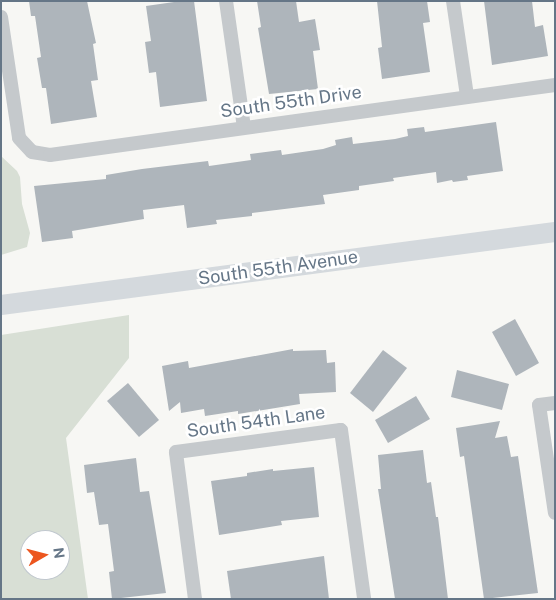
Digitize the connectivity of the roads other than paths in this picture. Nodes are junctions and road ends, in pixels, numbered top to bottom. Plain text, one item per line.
1 (226, 1) edge
2 (453, 1) edge
3 (1, 17) edge
4 (555, 85) edge
5 (467, 96) junction
6 (244, 127) junction
7 (555, 232) edge
8 (1, 305) edge
9 (555, 403) edge
10 (555, 513) edge
11 (195, 599) edge
12 (364, 599) edge

1 - 6 street
2 - 5 street
3 - 6 street, South 55th Drive
4 - 5 street, South 55th Drive
5 - 6 street, South 55th Drive
7 - 8 street, South 55th Avenue
9 - 10 street
11 - 12 street, South 54th Lane

